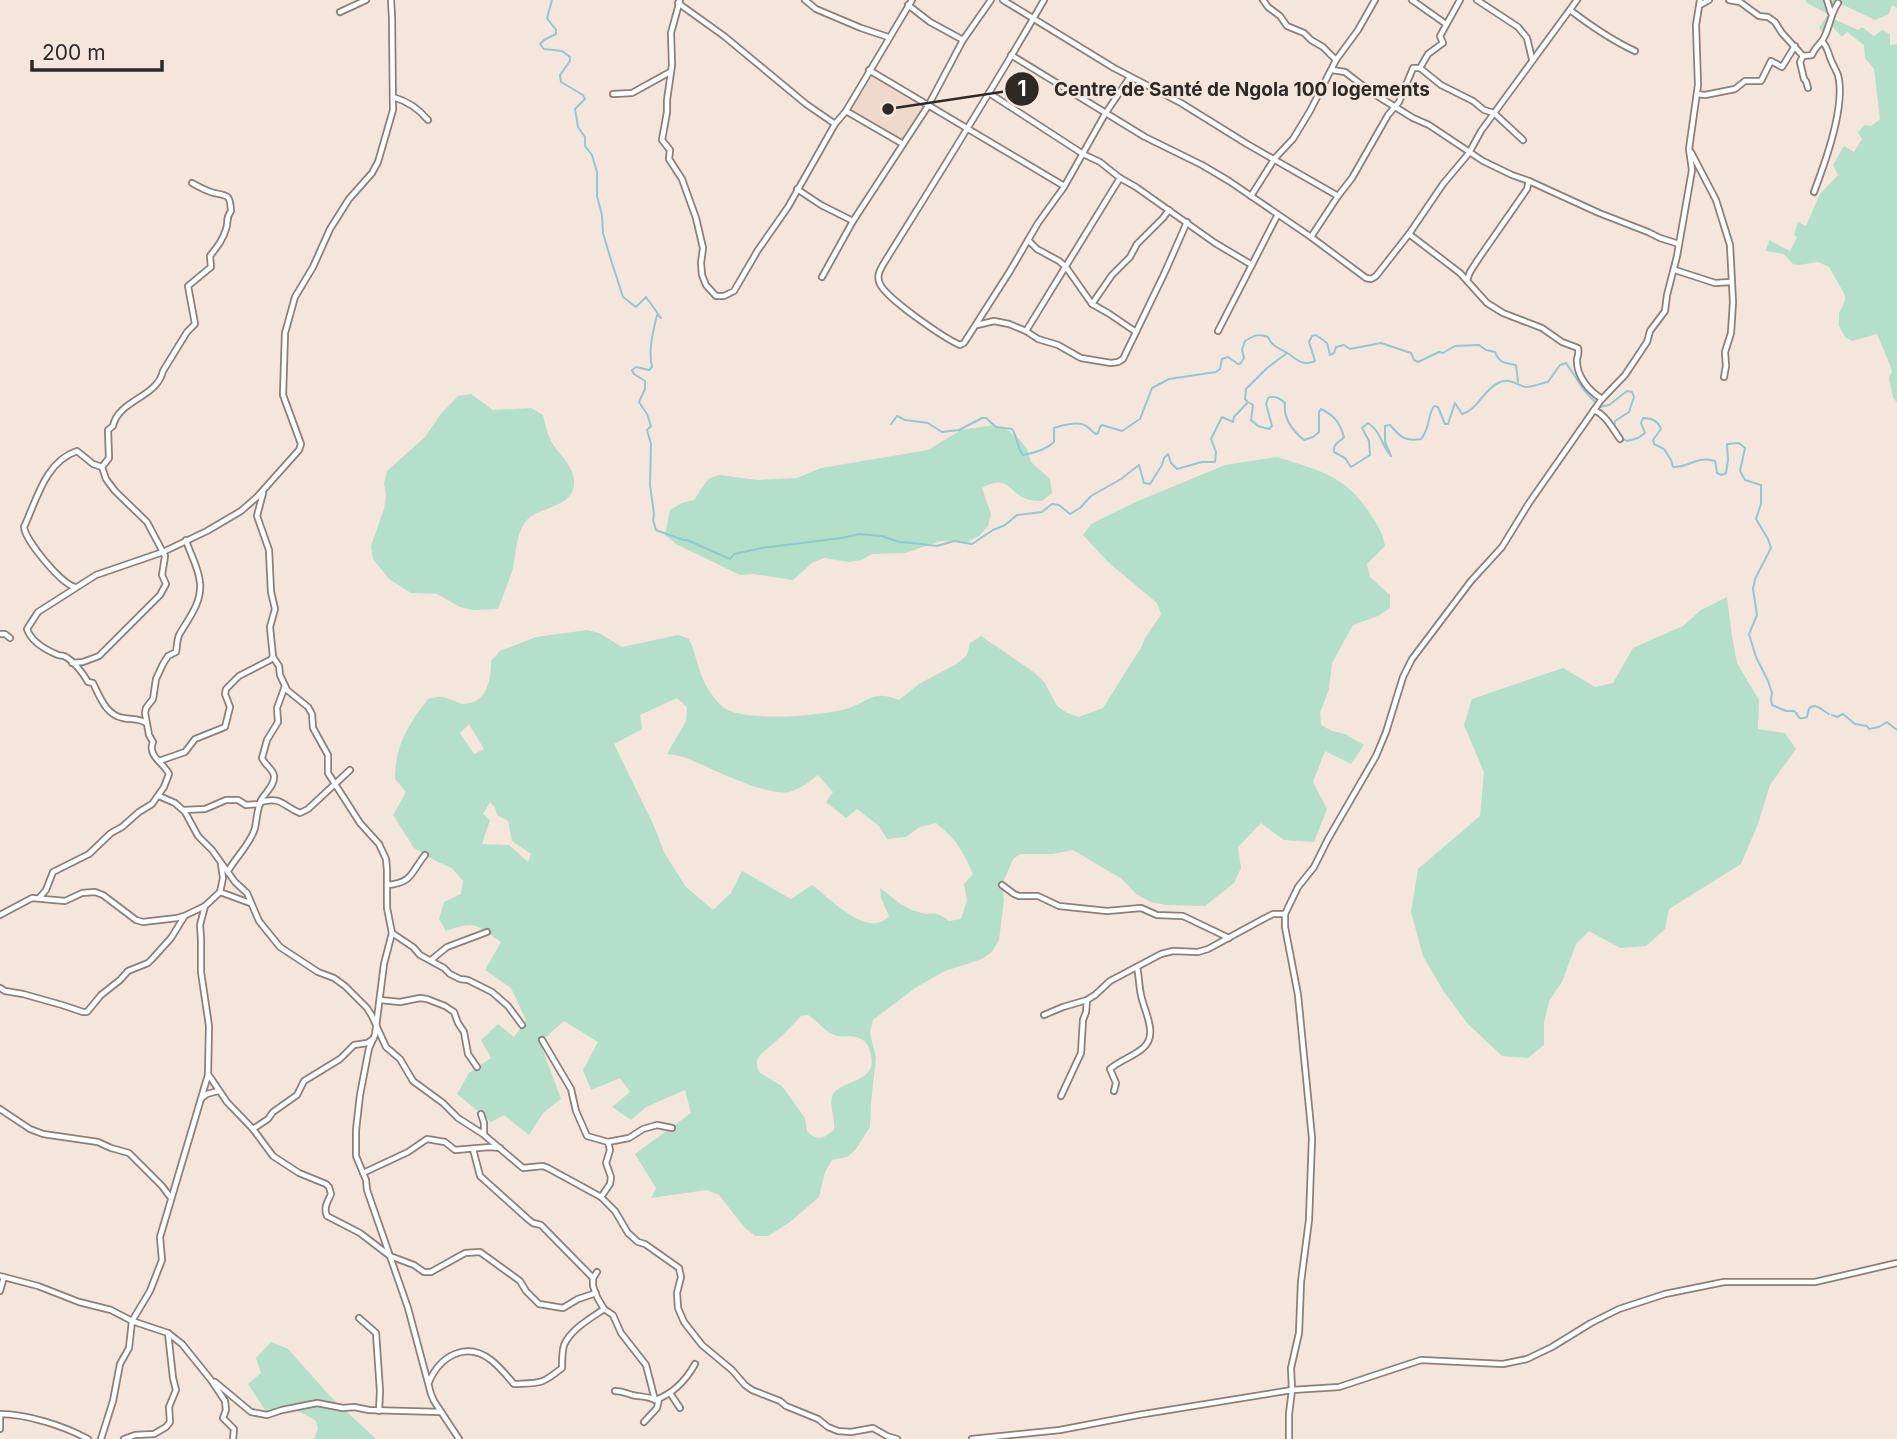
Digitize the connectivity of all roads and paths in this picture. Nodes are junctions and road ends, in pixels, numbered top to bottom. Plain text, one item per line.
1 (366, 0) edge
2 (391, 0) edge
3 (805, 0) edge
4 (991, 0) edge
5 (1003, 0) edge
6 (1044, 0) edge
7 (1263, 0) edge
8 (1375, 0) edge
9 (1412, 0) edge
10 (1460, 0) edge
11 (1477, 0) edge
12 (1709, 0) edge
13 (1729, 0) edge
14 (1826, 0) edge
15 (1575, 1) edge
16 (679, 2) edge
17 (910, 3) edge
18 (1700, 3) edge
19 (1838, 3) dead end
20 (1570, 10) junction
21 (340, 12) dead end
22 (1831, 14) junction
23 (1033, 19) junction
24 (1446, 24) junction
25 (888, 37) junction
26 (963, 40) junction
27 (1822, 41) junction
28 (1795, 47) junction
29 (1635, 51) dead end
30 (1011, 55) junction
31 (1803, 56) junction
32 (1532, 59) junction
33 (1336, 61) junction
34 (1420, 68) junction
35 (869, 70) junction
36 (1332, 70) junction
37 (671, 72) junction
38 (1130, 77) junction
39 (1808, 88) dead end
40 (989, 93) junction
41 (612, 94) dead end
42 (1697, 94) junction
43 (393, 97) junction
44 (928, 106) junction
45 (1396, 106) junction
46 (846, 111) junction
47 (1494, 113) junction
48 (1105, 114) junction
49 (428, 120) dead end
50 (835, 124) junction
51 (968, 129) junction
52 (1523, 140) dead end
53 (903, 144) junction
54 (1689, 149) junction
55 (1469, 153) junction
56 (1083, 154) junction
57 (1275, 158) junction
58 (1120, 178) junction
59 (1529, 181) junction
60 (192, 183) dead end
61 (1064, 187) junction
62 (797, 189) junction
63 (1814, 192) dead end
64 (1251, 196) junction
65 (1338, 196) junction
66 (1169, 210) junction
67 (1277, 216) junction
68 (853, 221) junction
69 (1187, 222) junction
70 (1409, 234) junction
71 (1311, 237) junction
72 (1028, 240) junction
73 (1679, 244) junction
74 (1252, 265) junction
75 (1066, 267) junction
76 (1675, 270) junction
77 (822, 277) dead end
78 (1467, 280) junction
79 (1731, 282) junction
80 (1091, 304) junction
81 (976, 325) junction
82 (1026, 331) junction
83 (1217, 331) dead end
84 (1136, 332) junction
85 (1724, 377) dead end
86 (1601, 400) junction
87 (1595, 409) junction
88 (1620, 439) dead end
89 (102, 467) junction
90 (264, 489) junction
91 (187, 540) junction
92 (163, 552) junction
93 (75, 587) junction
94 (0, 634) edge
95 (10, 638) dead end
96 (273, 657) junction
97 (72, 663) junction
98 (285, 686) junction
99 (146, 723) junction
100 (159, 761) junction
101 (350, 770) dead end
102 (335, 784) junction
103 (159, 796) junction
104 (260, 803) junction
105 (183, 810) junction
106 (425, 855) dead end
107 (220, 860) junction
108 (228, 871) junction
109 (387, 885) junction
110 (1002, 885) dead end
111 (220, 892) junction
112 (40, 897) junction
113 (251, 903) junction
114 (205, 906) junction
115 (1285, 914) junction
116 (0, 915) edge
117 (184, 916) junction
118 (486, 932) dead end
119 (392, 933) junction
120 (1229, 938) junction
121 (430, 960) junction
122 (1137, 967) junction
123 (0, 988) edge
124 (380, 1000) junction
125 (1087, 1000) junction
126 (1044, 1015) dead end
127 (376, 1025) junction
128 (522, 1025) dead end
129 (373, 1038) junction
130 (542, 1040) dead end
131 (477, 1067) dead end
132 (208, 1074) junction
133 (218, 1091) junction
134 (1114, 1091) dead end
135 (1061, 1096) dead end
136 (202, 1099) junction
137 (0, 1109) edge
138 (481, 1114) dead end
139 (672, 1128) dead end
140 (253, 1129) junction
141 (484, 1134) junction
142 (608, 1142) junction
143 (474, 1149) junction
144 (503, 1149) junction
145 (363, 1173) junction
146 (601, 1197) junction
147 (172, 1199) junction
148 (390, 1256) junction
149 (1897, 1263) edge
150 (597, 1272) dead end
151 (2, 1276) edge
152 (593, 1278) junction
153 (0, 1291) edge
154 (596, 1293) junction
155 (604, 1310) junction
156 (359, 1318) dead end
157 (132, 1321) junction
158 (168, 1333) junction
159 (695, 1364) dead end
160 (211, 1380) junction
161 (428, 1383) junction
162 (1292, 1390) junction
163 (615, 1391) dead end
164 (670, 1393) junction
165 (657, 1399) junction
166 (680, 1408) dead end
167 (379, 1410) junction
168 (442, 1412) junction
169 (644, 1422) dead end
170 (0, 1429) edge
171 (88, 1439) edge
172 (101, 1439) edge
173 (124, 1439) edge
174 (233, 1439) edge
175 (459, 1439) edge
176 (897, 1439) edge
177 (972, 1439) edge
178 (1289, 1439) edge

1 - 21 street
2 - 43 street
3 - 25 street
4 - 26 street
5 - 23 street
6 - 23 street
7 - 33 street
8 - 33 street
9 - 24 street
10 - 24 street
11 - 32 street
12 - 18 street
13 - 28 street
14 - 22 street
15 - 20 street
16 - 37 street
16 - 50 street
17 - 25 street
17 - 26 street
18 - 42 street
19 - 22 street
20 - 29 street
20 - 32 street
22 - 27 street
23 - 30 street
23 - 38 street
24 - 34 street
25 - 35 street
26 - 44 street
27 - 31 street
27 - 63 street
28 - 31 street
28 - 42 street
30 - 40 street
30 - 48 street
31 - 39 street
32 - 47 street
33 - 36 street
34 - 45 street
34 - 47 street
35 - 44 street
35 - 46 street
36 - 45 street
36 - 57 street
37 - 41 street
37 - 62 street
38 - 48 street
38 - 57 street
40 - 51 street
40 - 56 street
42 - 54 street
43 - 49 street
43 - 90 street
44 - 51 street
44 - 53 street
45 - 55 street
45 - 65 street
46 - 50 street
46 - 53 street
47 - 52 street
47 - 55 street
48 - 56 street
48 - 64 street
50 - 62 street
51 - 61 street
51 - 81 street
53 - 68 street
54 - 73 street
54 - 79 street
55 - 59 street
55 - 70 street
56 - 58 street
56 - 61 street
57 - 64 street
57 - 65 street
58 - 66 street
58 - 75 street
59 - 73 street
59 - 78 street
60 - 89 street
61 - 72 street
62 - 68 street
64 - 67 street
65 - 71 street
66 - 69 street
66 - 80 street
67 - 71 street
67 - 74 street
68 - 77 street
69 - 74 street
69 - 84 street
70 - 71 street
70 - 78 street
72 - 75 street
72 - 81 street
73 - 76 street
74 - 83 street
75 - 80 street
75 - 82 street
76 - 79 street
76 - 86 street
78 - 86 street
79 - 85 street
80 - 84 street
81 - 82 street
82 - 84 street
86 - 87 street
87 - 88 street
87 - 115 street
89 - 92 street
89 - 93 street
90 - 91 street
90 - 96 street
91 - 92 street
91 - 99 street
92 - 93 street
92 - 97 street
93 - 97 street
94 - 95 street
96 - 98 street
96 - 100 street
97 - 99 street
98 - 102 street
98 - 104 street
99 - 100 street
100 - 103 street
101 - 102 street
102 - 104 street
102 - 109 street
103 - 105 street
103 - 112 street
104 - 105 street
104 - 108 street
105 - 107 street
106 - 109 street
107 - 108 street
107 - 111 street
108 - 113 street
109 - 119 street
110 - 120 street
111 - 113 street
111 - 114 street
112 - 116 street
112 - 117 street
113 - 127 street
114 - 117 street
114 - 132 street
115 - 120 street
115 - 162 street
117 - 123 street
118 - 121 street
119 - 121 street
119 - 124 street
120 - 122 street
121 - 128 street
122 - 125 street
122 - 134 street
124 - 127 street
124 - 131 street
125 - 126 street
125 - 135 street
127 - 129 street
127 - 141 street
129 - 140 street
129 - 145 street
130 - 142 street
132 - 133 street
132 - 136 street
133 - 136 street
133 - 140 street
136 - 147 street
137 - 147 street
138 - 141 street
139 - 142 street
140 - 148 street
141 - 144 street
142 - 146 street
143 - 144 street
143 - 145 street
143 - 152 street
144 - 146 street
145 - 148 street
146 - 176 street
147 - 157 street
148 - 154 street
148 - 161 street
149 - 162 street
150 - 152 street
151 - 153 street
151 - 157 street
152 - 154 street
154 - 155 street
155 - 161 street
155 - 165 street
156 - 167 street
157 - 158 street
157 - 172 street
158 - 160 street
158 - 173 street
159 - 164 street
160 - 167 street
160 - 174 street
161 - 168 street
162 - 177 street
162 - 178 street
163 - 165 street
164 - 165 street
164 - 166 street
165 - 169 street
167 - 168 street
168 - 175 street
170 - 171 street

